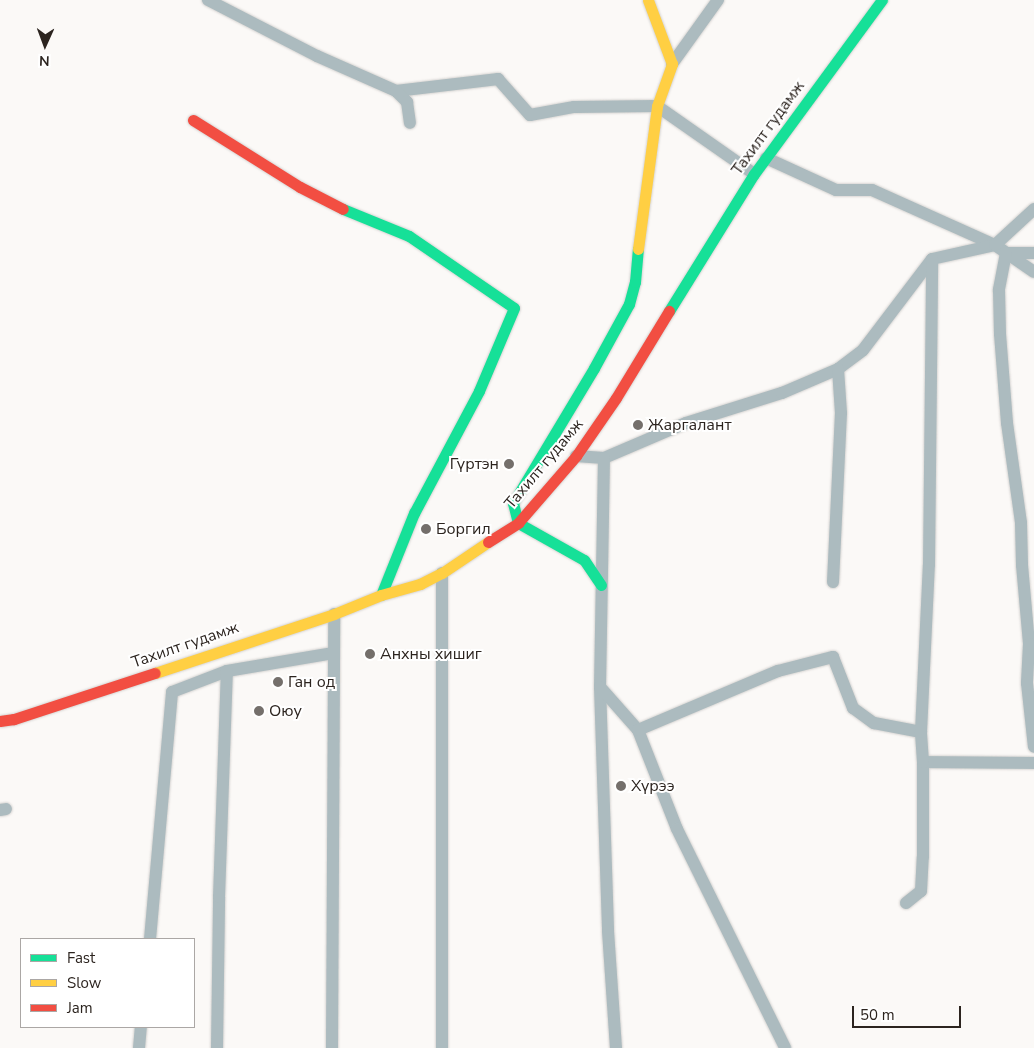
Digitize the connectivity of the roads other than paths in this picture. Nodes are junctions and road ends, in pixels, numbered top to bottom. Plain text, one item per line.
1 (208, 0) edge
2 (648, 0) edge
3 (718, 0) edge
4 (882, 0) edge
5 (672, 64) junction
6 (396, 91) junction
7 (657, 106) junction
8 (193, 120) dead end
9 (410, 122) dead end
10 (766, 158) junction
11 (754, 174) junction
12 (1034, 208) edge
13 (995, 245) junction
14 (1006, 253) junction
15 (1034, 253) edge
16 (932, 259) junction
17 (1034, 272) edge
18 (838, 369) junction
19 (576, 456) junction
20 (604, 458) junction
21 (518, 523) junction
22 (442, 573) junction
23 (833, 582) dead end
24 (601, 585) junction
25 (381, 596) junction
26 (334, 614) junction
27 (332, 653) junction
28 (228, 671) junction
29 (600, 687) junction
30 (0, 721) edge
31 (638, 730) junction
32 (921, 732) junction
33 (1034, 747) edge
34 (923, 762) junction
35 (1034, 763) edge
36 (906, 903) dead end
37 (150, 938) edge
38 (141, 1028) edge
39 (618, 1045) edge
40 (139, 1048) edge
41 (217, 1048) edge
42 (332, 1048) edge
43 (442, 1048) edge
44 (785, 1048) edge

1 - 6 street
2 - 5 street
3 - 5 street
4 - 10 street, Тахилт гудамж
5 - 7 street
6 - 7 street
6 - 9 street
7 - 11 street
7 - 21 street
8 - 25 street
10 - 11 street, Тахилт гудамж
10 - 13 street
11 - 19 street, Тахилт гудамж
12 - 13 street
13 - 14 street
13 - 16 street
14 - 15 street
14 - 17 street
14 - 33 street
16 - 18 street
16 - 32 street
18 - 20 street
18 - 23 street
19 - 20 street
19 - 21 street, Тахилт гудамж
20 - 24 street
21 - 22 street, Тахилт гудамж
21 - 24 street
22 - 25 street, Тахилт гудамж
22 - 43 street
24 - 29 street
25 - 26 street, Тахилт гудамж
26 - 27 street
26 - 30 street, Тахилт гудамж
27 - 28 street
27 - 42 street
28 - 37 street
28 - 41 street
29 - 31 street
29 - 39 street
31 - 32 street
31 - 44 street
32 - 34 street
34 - 35 street
34 - 36 street
38 - 40 street

